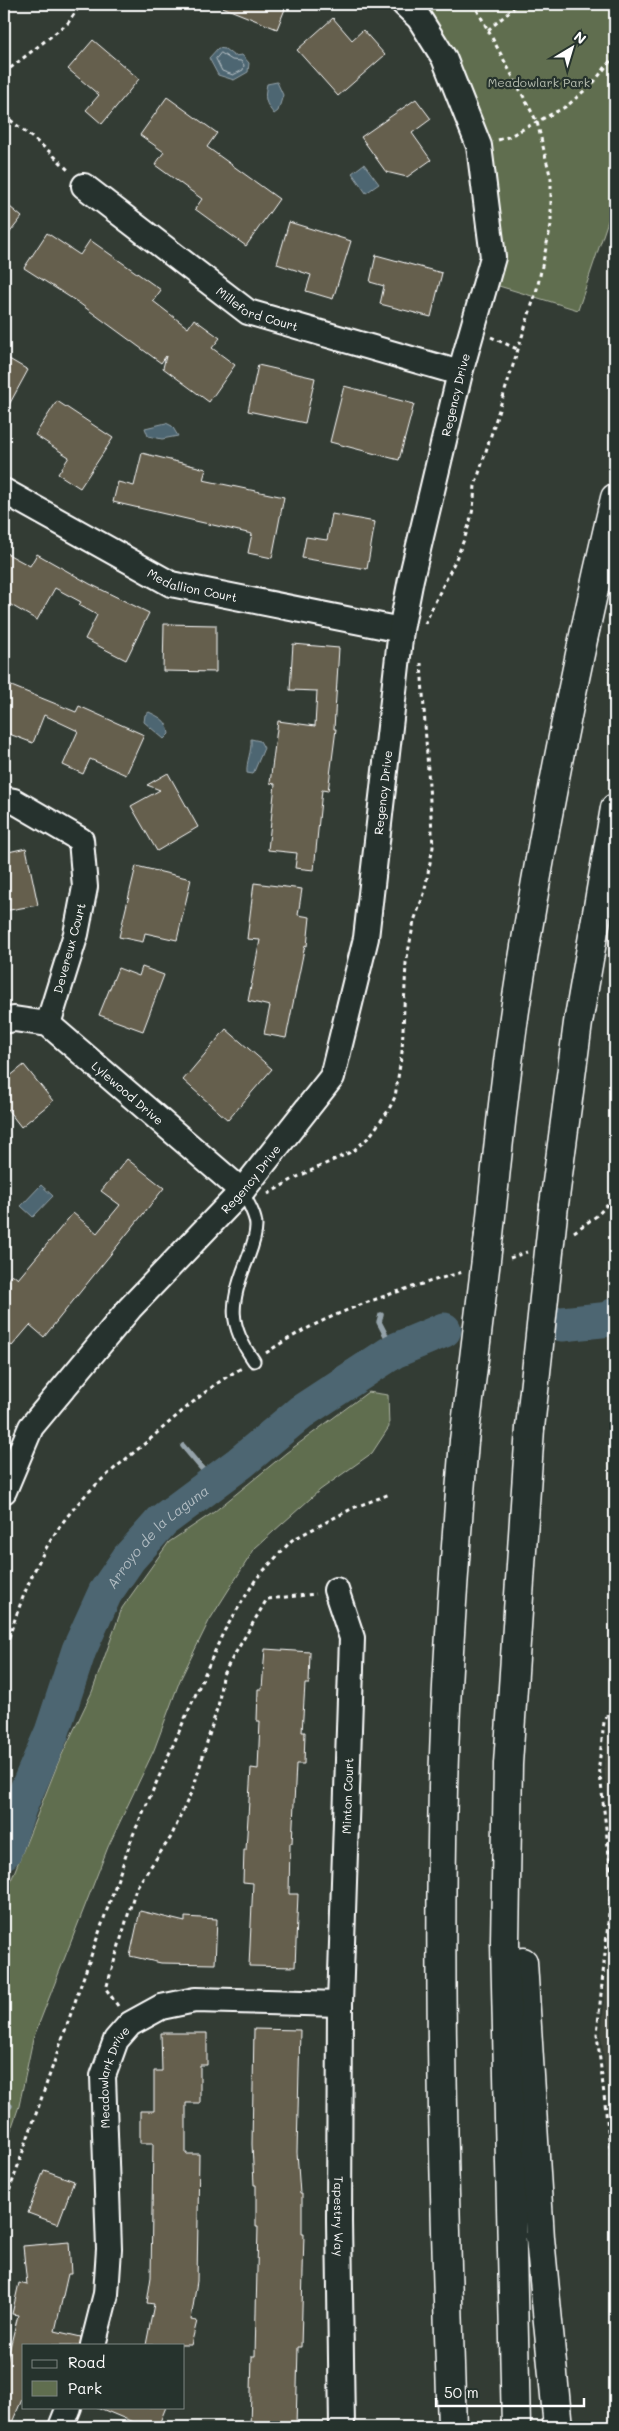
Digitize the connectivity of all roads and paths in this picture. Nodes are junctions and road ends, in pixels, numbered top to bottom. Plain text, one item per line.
1 (81, 4) edge
2 (404, 4) edge
3 (474, 4) edge
4 (609, 4) edge
5 (514, 8) dead end
6 (615, 14) edge
7 (488, 30) junction
8 (615, 55) edge
9 (4, 74) edge
10 (4, 116) edge
11 (537, 122) junction
12 (479, 146) junction
13 (84, 186) joint
14 (472, 328) junction
15 (517, 349) junction
16 (460, 373) junction
17 (4, 491) edge
18 (615, 498) edge
19 (413, 629) junction
20 (422, 654) dead end
21 (4, 799) edge
22 (615, 808) edge
23 (4, 1020) edge
24 (48, 1024) junction
25 (242, 1191) junction
26 (615, 1195) edge
27 (567, 1235) dead end
28 (532, 1250) dead end
29 (506, 1259) dead end
30 (470, 1270) dead end
31 (254, 1361) junction
32 (4, 1491) edge
33 (390, 1494) dead end
34 (336, 1590) joint
35 (4, 1653) edge
36 (615, 1701) edge
37 (508, 1764) junction
38 (340, 2004) junction
39 (130, 2024) junction
40 (615, 2190) edge
41 (4, 2206) edge
42 (93, 2344) edge
43 (69, 2408) edge
44 (61, 2427) edge
45 (342, 2427) edge
46 (452, 2427) edge
47 (516, 2427) edge
48 (558, 2427) edge

1 - 9 path
2 - 12 street, Regency Drive
3 - 7 path
4 - 6 path
5 - 7 path
7 - 11 path
8 - 11 path
10 - 13 path
11 - 12 path
11 - 15 path
12 - 14 street, Regency Drive
13 - 16 street, Milleford Court
14 - 15 path
14 - 16 street, Regency Drive
15 - 19 path
16 - 19 street, Regency Drive
17 - 19 street, Medallion Court
18 - 46 highway, bridge
19 - 25 street, Regency Drive
20 - 25 path
21 - 24 street, Devereux Court
22 - 37 highway, bridge
23 - 24 street
24 - 25 street, Lylewood Drive
25 - 31 lane
25 - 32 street, Regency Drive
26 - 27 path
28 - 29 path
30 - 31 path
31 - 35 path
33 - 41 path
34 - 38 street, Minton Court
34 - 39 path
36 - 40 path
37 - 47 highway
37 - 48 highway
38 - 39 street, Meadowlark Drive
38 - 45 street, Tapestry Way
39 - 42 street, Meadowlark Drive
43 - 44 street

